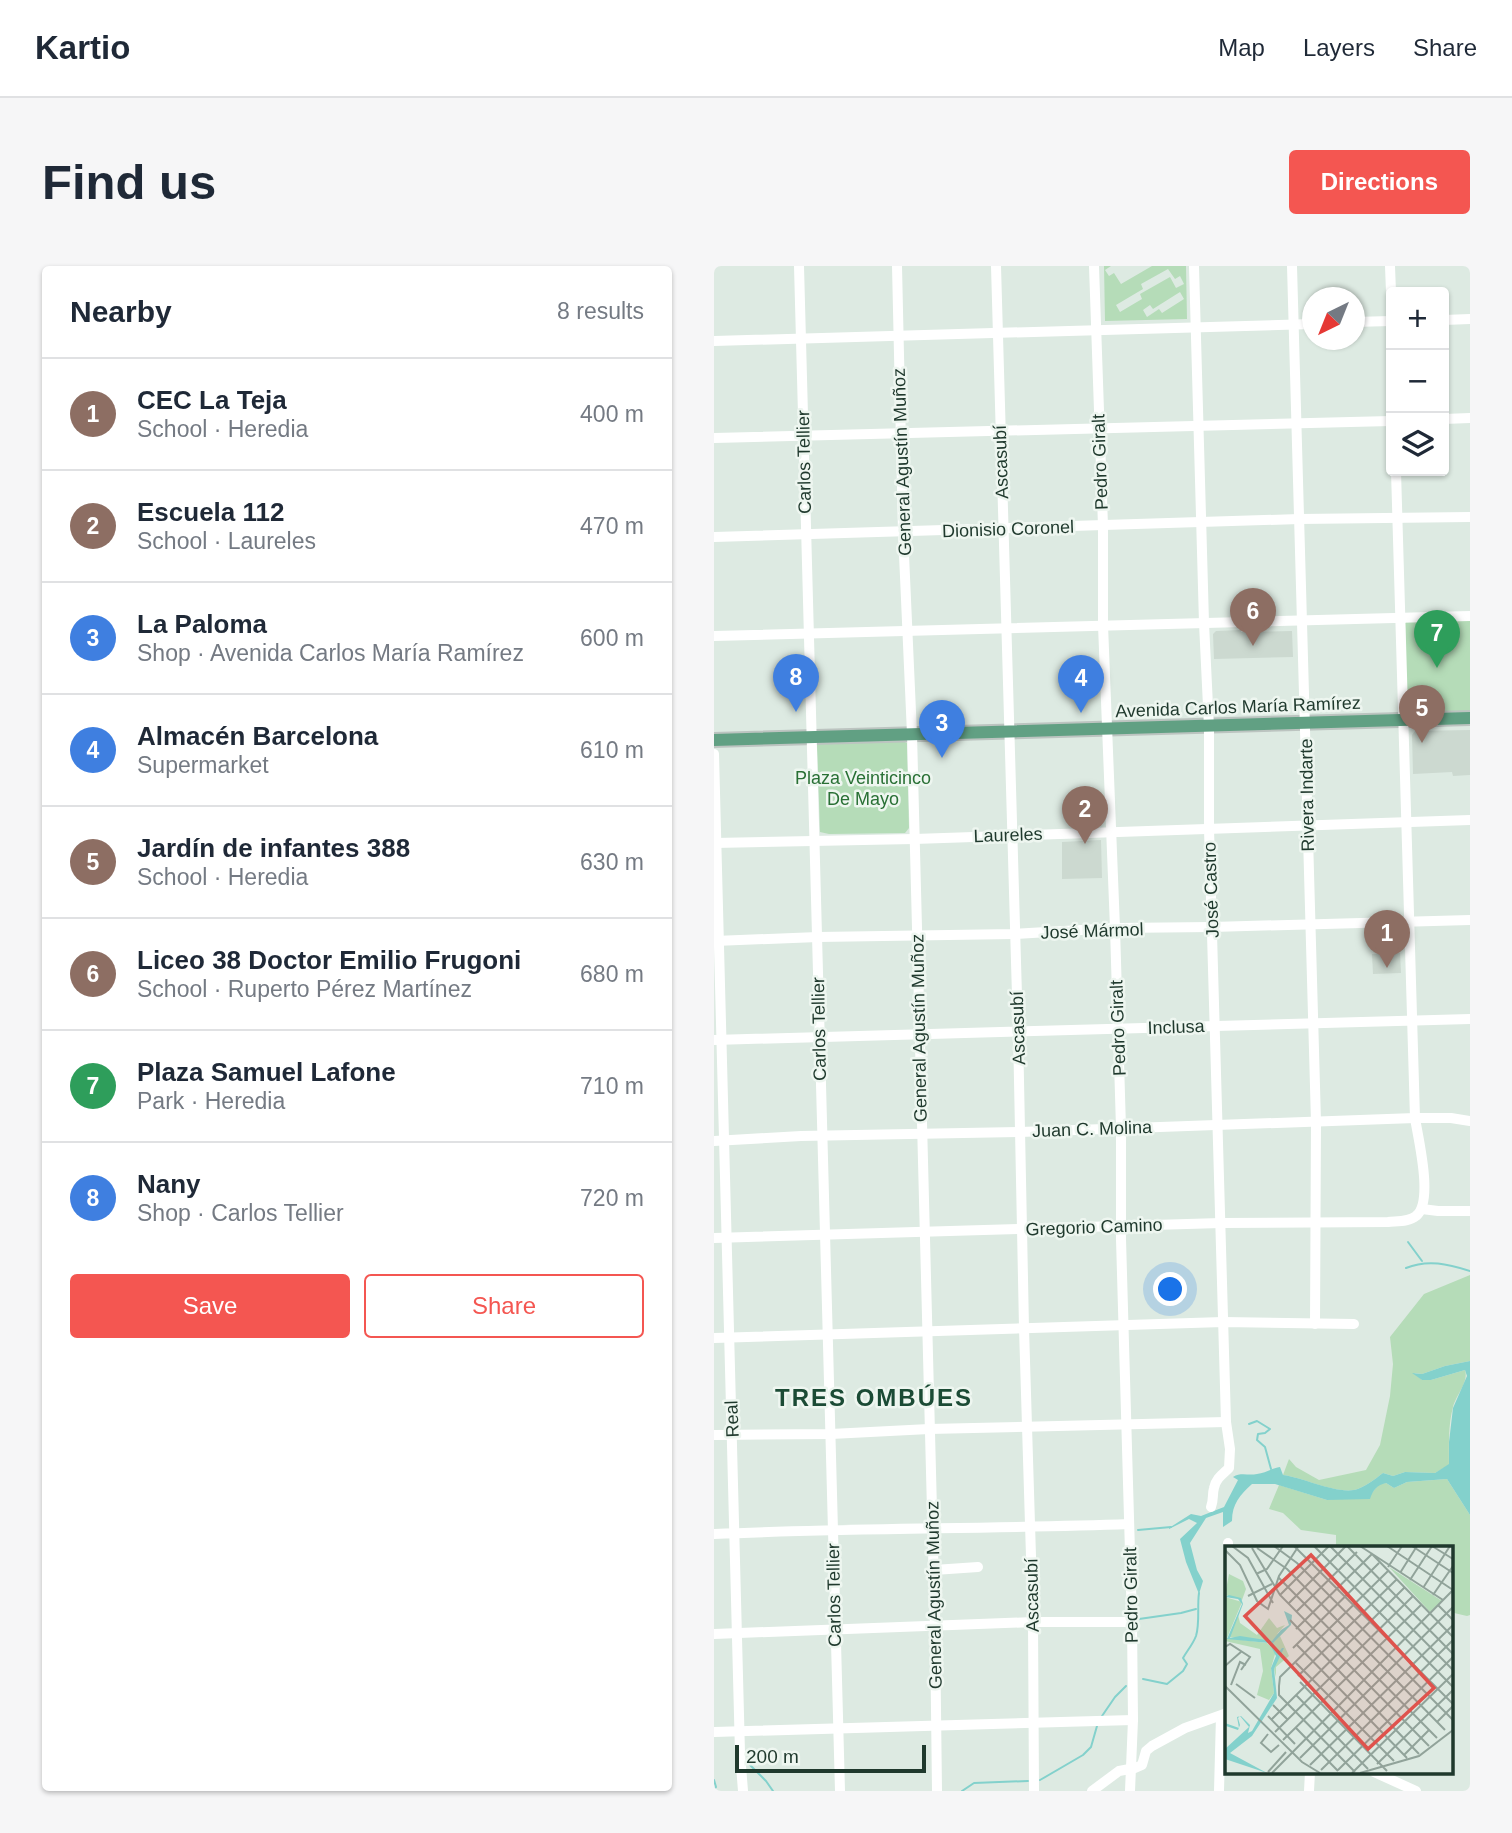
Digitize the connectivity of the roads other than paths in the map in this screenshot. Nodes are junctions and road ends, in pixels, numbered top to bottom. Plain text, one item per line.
1 (799, 266) edge
2 (897, 266) edge
3 (996, 266) edge
4 (1094, 266) edge
5 (1194, 266) edge
6 (1292, 266) edge
7 (1390, 266) edge
8 (1391, 287) edge
9 (1470, 319) edge
10 (1449, 320) edge
11 (1386, 321) edge
12 (1365, 322) edge
13 (1294, 324) junction
14 (1302, 324) edge
15 (1195, 327) junction
16 (1095, 330) junction
17 (997, 333) junction
18 (898, 336) junction
19 (801, 338) junction
20 (714, 341) edge
21 (1470, 418) edge
22 (1449, 419) edge
23 (1386, 421) edge
24 (1296, 424) junction
25 (1198, 426) junction
26 (1098, 428) junction
27 (1000, 431) junction
28 (901, 434) junction
29 (803, 436) junction
30 (714, 438) edge
31 (1396, 476) edge
32 (1470, 517) edge
33 (1397, 518) junction
34 (1299, 519) junction
35 (1201, 523) junction
36 (1102, 526) junction
37 (1003, 528) junction
38 (903, 532) junction
39 (806, 535) junction
40 (714, 537) edge
41 (1470, 616) edge
42 (1401, 618) junction
43 (1302, 620) junction
44 (1204, 622) junction
45 (1103, 625) junction
46 (1007, 628) junction
47 (907, 630) junction
48 (808, 633) junction
49 (714, 636) edge
50 (1470, 719) edge
51 (1403, 720) junction
52 (1306, 723) junction
53 (1209, 727) junction
54 (1107, 729) junction
55 (1009, 731) junction
56 (912, 734) junction
57 (812, 737) junction
58 (714, 740) edge
59 (714, 754) edge
60 (1470, 820) edge
61 (1407, 823) junction
62 (1308, 825) junction
63 (1209, 829) junction
64 (1111, 832) junction
65 (1011, 834) junction
66 (914, 839) junction
67 (814, 840) junction
68 (715, 843) edge
69 (1470, 920) edge
70 (1409, 922) junction
71 (1310, 924) junction
72 (1115, 928) junction
73 (1212, 928) junction
74 (1014, 934) junction
75 (916, 936) junction
76 (818, 937) junction
77 (716, 941) edge
78 (1470, 1018) edge
79 (1412, 1020) junction
80 (1314, 1023) junction
81 (1215, 1026) junction
82 (1118, 1028) junction
83 (1018, 1031) junction
84 (919, 1034) junction
85 (819, 1037) junction
86 (718, 1040) edge
87 (1415, 1118) junction
88 (1470, 1121) edge
89 (1317, 1122) junction
90 (1218, 1125) junction
91 (1121, 1128) junction
92 (1020, 1132) junction
93 (922, 1133) junction
94 (822, 1136) junction
95 (719, 1140) edge
96 (1422, 1209) junction
97 (1470, 1212) edge
98 (1315, 1222) junction
99 (1220, 1223) junction
100 (1122, 1227) junction
101 (1023, 1229) junction
102 (924, 1233) junction
103 (825, 1234) junction
104 (714, 1238) edge
105 (727, 1238) junction
106 (1223, 1322) junction
107 (1315, 1324) junction
108 (1354, 1324) dead end
109 (1124, 1326) junction
110 (1024, 1328) junction
111 (927, 1331) junction
112 (828, 1334) junction
113 (729, 1337) junction
114 (714, 1338) edge
115 (1226, 1422) junction
116 (1127, 1424) junction
117 (1028, 1428) junction
118 (929, 1429) junction
119 (732, 1434) junction
120 (831, 1434) junction
121 (714, 1435) edge
122 (1211, 1507) dead end
123 (1129, 1524) junction
124 (932, 1528) junction
125 (1031, 1528) junction
126 (833, 1530) junction
127 (735, 1533) junction
128 (714, 1534) edge
129 (978, 1567) dead end
130 (934, 1570) junction
131 (1033, 1622) junction
132 (1132, 1622) junction
133 (936, 1627) junction
134 (835, 1631) junction
135 (714, 1634) edge
136 (737, 1634) junction
137 (1224, 1715) edge
138 (1133, 1720) junction
139 (1034, 1723) junction
140 (936, 1726) junction
141 (837, 1729) junction
142 (714, 1732) edge
143 (740, 1732) junction
144 (1132, 1769) junction
145 (1310, 1773) edge
146 (1376, 1773) edge
147 (743, 1791) edge
148 (840, 1791) edge
149 (937, 1791) edge
150 (1034, 1791) edge
151 (1092, 1791) edge
152 (1130, 1791) edge
153 (1219, 1791) edge
154 (1309, 1791) edge
155 (1416, 1791) edge

1 - 19 street, Carlos Tellier
2 - 18 street, General Agustín Muñoz
3 - 17 street, Ascasubí
4 - 16 street, Pedro Giralt
5 - 15 street, José Castro
6 - 13 street, Rivera Indarte
7 - 8 street
9 - 10 street
11 - 12 street
13 - 14 street
13 - 15 street
13 - 24 street, Rivera Indarte
15 - 16 street
15 - 25 street, José Castro
16 - 17 street
16 - 26 street, Pedro Giralt
17 - 18 street
17 - 27 street, Ascasubí
18 - 19 street
18 - 28 street, General Agustín Muñoz
19 - 20 street
19 - 29 street, Carlos Tellier
21 - 22 street
23 - 24 street
24 - 25 street
24 - 34 street, Rivera Indarte
25 - 26 street
25 - 35 street, José Castro
26 - 27 street
26 - 36 street, Pedro Giralt
27 - 28 street
27 - 37 street, Ascasubí
28 - 29 street
28 - 38 street, General Agustín Muñoz
29 - 30 street
29 - 39 street, Carlos Tellier
31 - 33 street
32 - 33 street, Dionisio Coronel
33 - 34 street, Dionisio Coronel
33 - 42 street
34 - 35 street, Dionisio Coronel
34 - 43 street, Rivera Indarte
35 - 36 street, Dionisio Coronel
35 - 44 street, José Castro
36 - 37 street, Dionisio Coronel
36 - 45 street, Pedro Giralt
37 - 38 street, Dionisio Coronel
37 - 46 street, Ascasubí
38 - 39 street, Dionisio Coronel
38 - 47 street, General Agustín Muñoz
39 - 40 street, Dionisio Coronel
39 - 48 street, Carlos Tellier
41 - 42 street
42 - 43 street
42 - 51 street
43 - 44 street
43 - 52 street, Rivera Indarte
44 - 45 street
44 - 53 street, José Castro
45 - 46 street
45 - 54 street, Pedro Giralt
46 - 47 street
46 - 55 street, Ascasubí
47 - 48 street
47 - 56 street, General Agustín Muñoz
48 - 49 street
48 - 57 street, Carlos Tellier
50 - 51 main road, Avenida Carlos María Ramírez
51 - 52 main road, Avenida Carlos María Ramírez
51 - 61 street
52 - 53 main road, Avenida Carlos María Ramírez
52 - 62 street, Rivera Indarte
53 - 54 main road, Avenida Carlos María Ramírez
53 - 63 street, José Castro
54 - 55 main road, Avenida Carlos María Ramírez
54 - 64 street, Pedro Giralt
55 - 56 main road, Avenida Carlos María Ramírez
55 - 65 street, Ascasubí
56 - 57 main road, Avenida Carlos María Ramírez
56 - 66 street, General Agustín Muñoz
57 - 58 main road, Avenida Carlos María Ramírez
57 - 67 street, Carlos Tellier
59 - 68 street, Real
60 - 61 street, Laureles
61 - 62 street, Laureles
61 - 70 street
62 - 63 street, Laureles
62 - 71 street, Rivera Indarte
63 - 64 street, Laureles
63 - 73 street, José Castro
64 - 65 street, Laureles
64 - 72 street, Pedro Giralt
65 - 66 street, Laureles
65 - 74 street, Ascasubí
66 - 67 street, Laureles
66 - 75 street, General Agustín Muñoz
67 - 68 street, Laureles
67 - 76 street, Carlos Tellier
68 - 77 street, Real
69 - 70 street, José Mármol
70 - 71 street, José Mármol
70 - 79 street
71 - 73 street, José Mármol
71 - 80 street, Rivera Indarte
72 - 73 street, José Mármol
72 - 74 street, José Mármol
72 - 82 street, Pedro Giralt
73 - 81 street, José Castro
74 - 75 street, José Mármol
74 - 83 street, Ascasubí
75 - 76 street, José Mármol
75 - 84 street, General Agustín Muñoz
76 - 77 street, José Mármol
76 - 85 street, Carlos Tellier
77 - 86 street, Real
78 - 79 street, Inclusa
79 - 80 street, Inclusa
79 - 87 street
80 - 81 street, Inclusa
80 - 89 street, Rivera Indarte
81 - 82 street, Inclusa
81 - 90 street, José Castro
82 - 83 street, Inclusa
82 - 91 street, Pedro Giralt
83 - 84 street, Inclusa
83 - 92 street, Ascasubí
84 - 85 street, Inclusa
84 - 93 street, General Agustín Muñoz
85 - 86 street, Inclusa
85 - 94 street, Carlos Tellier
86 - 95 street, Real
87 - 88 street, Juan C. Molina
87 - 89 street, Juan C. Molina
87 - 96 street
89 - 90 street, Juan C. Molina
89 - 98 street, Rivera Indarte
90 - 91 street, Juan C. Molina
90 - 99 street, José Castro
91 - 92 street, Juan C. Molina
91 - 100 street, Pedro Giralt
92 - 93 street, Juan C. Molina
92 - 101 street, Ascasubí
93 - 94 street, Juan C. Molina
93 - 102 street, General Agustín Muñoz
94 - 95 street, Juan C. Molina
94 - 103 street, Carlos Tellier
95 - 105 street, Real
96 - 97 street, Gregorio Camino
96 - 98 street, Gregorio Camino
98 - 99 street, Gregorio Camino
98 - 107 street, Rivera Indarte
99 - 100 street, Gregorio Camino
99 - 106 street, José Castro
100 - 101 street, Gregorio Camino
100 - 109 street, Pedro Giralt
101 - 102 street, Gregorio Camino
101 - 110 street, Ascasubí
102 - 103 street, Gregorio Camino
102 - 111 street, General Agustín Muñoz
103 - 105 street, Gregorio Camino
103 - 112 street, Carlos Tellier
104 - 105 street, Gregorio Camino
105 - 113 street, Real
106 - 107 street
106 - 109 street
106 - 115 street, José Castro
107 - 108 street
109 - 110 street
109 - 116 street, Pedro Giralt
110 - 111 street
110 - 117 street, Ascasubí
111 - 112 street
111 - 118 street, General Agustín Muñoz
112 - 113 street
112 - 120 street, Carlos Tellier
113 - 114 street
113 - 119 street, Real
115 - 116 street
115 - 122 street, José Castro
116 - 117 street
116 - 123 street, Pedro Giralt
117 - 118 street
117 - 125 street, Ascasubí
118 - 120 street
118 - 124 street, General Agustín Muñoz
119 - 120 street
119 - 121 street
119 - 127 street, Real
120 - 126 street, Carlos Tellier
123 - 125 street
123 - 132 street, Pedro Giralt
124 - 125 street
124 - 126 street
124 - 130 street, General Agustín Muñoz
125 - 131 street, Ascasubí
126 - 127 street
126 - 134 street, Carlos Tellier
127 - 128 street
127 - 136 street, Real
129 - 130 street
130 - 133 street, General Agustín Muñoz
131 - 132 street
131 - 133 street
131 - 139 street, Ascasubí
132 - 138 street, Pedro Giralt
133 - 134 street
133 - 140 street, General Agustín Muñoz
134 - 136 street
134 - 141 street, Carlos Tellier
135 - 136 street
136 - 143 street, Real
137 - 144 street
137 - 153 street
138 - 139 street
138 - 144 street, Pedro Giralt
139 - 140 street
139 - 150 street, Ascasubí
140 - 141 street
140 - 149 street, General Agustín Muñoz
141 - 143 street
141 - 148 street, Carlos Tellier
142 - 143 street
143 - 147 street, Real
144 - 151 street
144 - 152 street, Pedro Giralt
145 - 154 street
146 - 155 street

